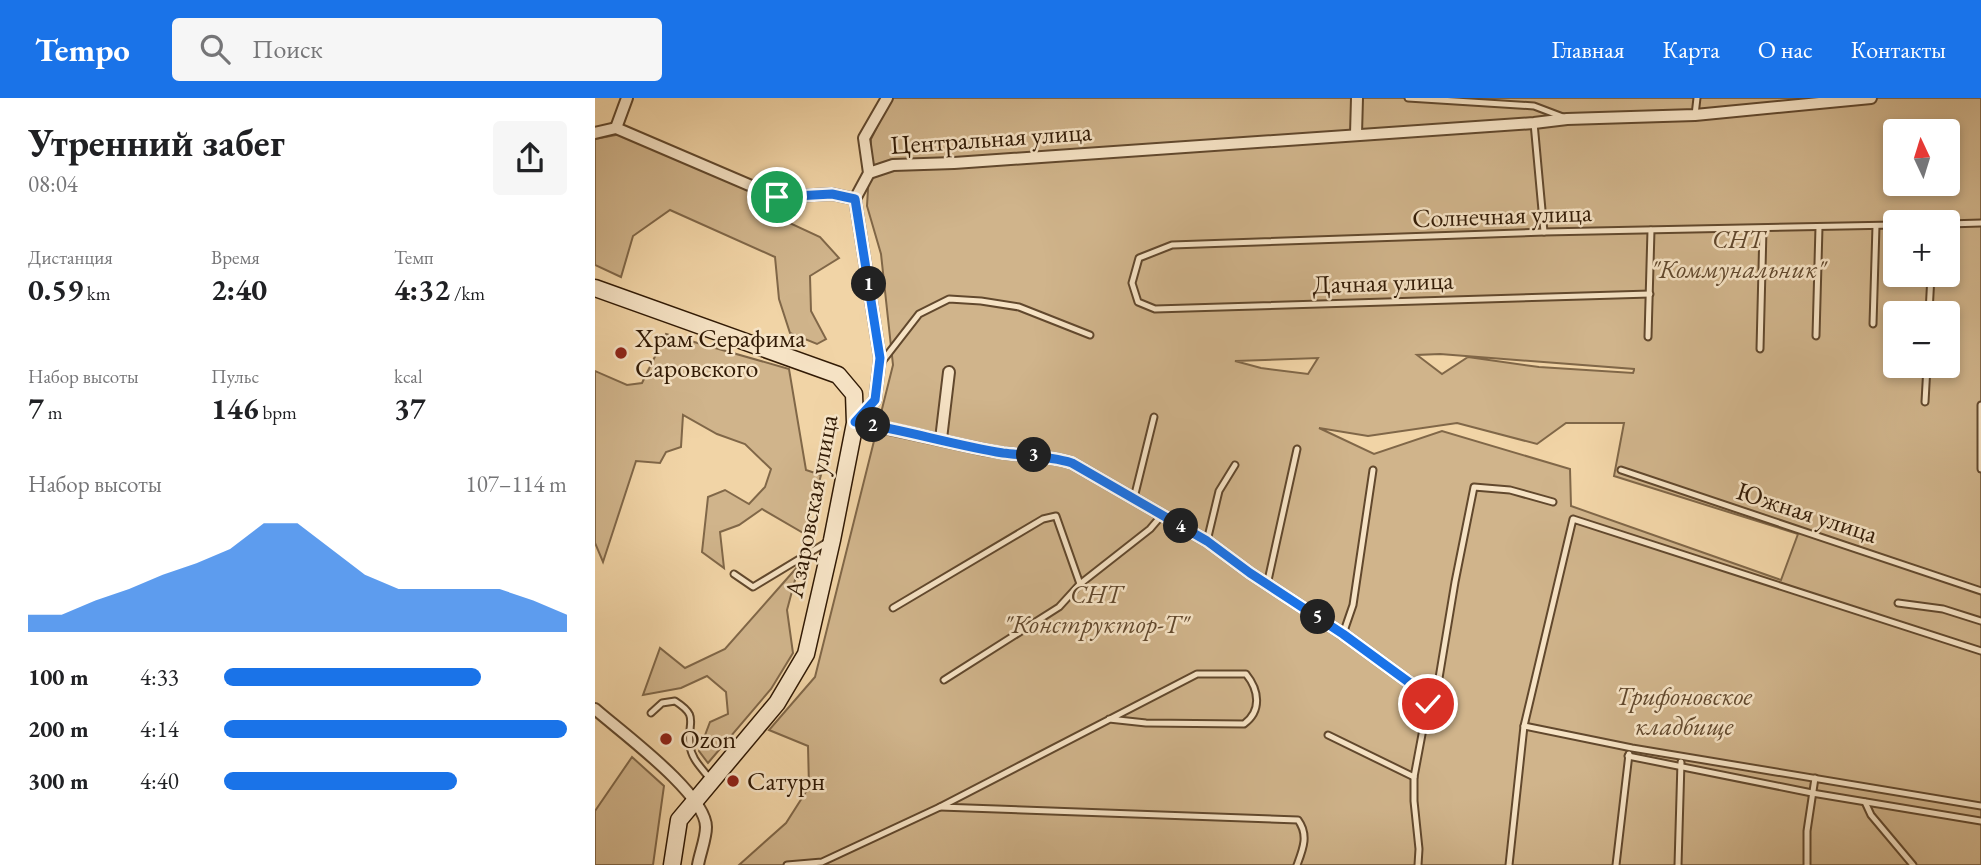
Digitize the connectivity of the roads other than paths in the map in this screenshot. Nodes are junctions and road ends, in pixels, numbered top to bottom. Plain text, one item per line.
1 (627, 98) edge
2 (887, 98) edge
3 (1357, 98) edge
4 (1408, 98) edge
5 (1696, 98) edge
6 (1871, 98) edge
7 (1695, 114) junction
8 (1567, 119) junction
9 (1534, 123) junction
10 (616, 128) junction
11 (595, 132) edge
12 (1356, 134) junction
13 (869, 173) junction
14 (855, 199) junction
15 (1981, 223) edge
16 (1960, 224) edge
17 (1876, 226) junction
18 (1883, 226) edge
19 (1819, 227) junction
20 (1763, 229) junction
21 (1651, 230) junction
22 (1544, 232) junction
23 (1132, 283) joint
24 (595, 288) edge
25 (1650, 294) junction
26 (1873, 324) dead end
27 (1090, 335) dead end
28 (1817, 336) dead end
29 (1649, 337) dead end
30 (1760, 349) dead end
31 (879, 366) junction
32 (949, 372) dead end
33 (1926, 378) edge
34 (1925, 402) dead end
35 (1981, 405) edge
36 (1154, 417) dead end
37 (855, 422) junction
38 (941, 439) junction
39 (1297, 449) dead end
40 (1235, 465) dead end
41 (1981, 469) edge
42 (1373, 470) dead end
43 (1621, 470) dead end
44 (1134, 498) junction
45 (1553, 502) dead end
46 (1162, 515) junction
47 (832, 540) junction
48 (1207, 541) junction
49 (734, 574) dead end
50 (1080, 584) junction
51 (1267, 585) junction
52 (1981, 591) edge
53 (1898, 603) dead end
54 (893, 608) dead end
55 (1981, 621) edge
56 (1343, 634) junction
57 (1981, 651) edge
58 (944, 680) dead end
59 (1429, 697) junction
60 (595, 709) edge
61 (650, 713) dead end
62 (1109, 719) junction
63 (1524, 726) junction
64 (1328, 735) dead end
65 (1632, 748) junction
66 (1627, 756) junction
67 (1681, 756) junction
68 (1681, 766) junction
69 (1414, 777) junction
70 (1815, 778) junction
71 (712, 782) junction
72 (1812, 793) junction
73 (695, 799) junction
74 (1865, 802) junction
75 (1981, 806) edge
76 (940, 807) junction
77 (1981, 821) edge
78 (825, 863) edge
79 (672, 865) edge
80 (698, 865) edge
81 (787, 865) edge
82 (1297, 865) edge
83 (1418, 865) edge
84 (1509, 865) edge
85 (1616, 865) edge
86 (1678, 865) edge
87 (1807, 865) edge
88 (1913, 865) edge

1 - 10 street
2 - 13 street
3 - 12 street
4 - 8 lane
5 - 7 lane
6 - 7 street, Центральная улица
7 - 8 street, Центральная улица
8 - 9 street, Центральная улица
9 - 12 street, Центральная улица
9 - 22 lane
10 - 11 street
10 - 14 street
12 - 13 street, Центральная улица
13 - 14 street
14 - 31 street
15 - 16 lane
17 - 18 lane, Солнечная улица
17 - 19 lane, Солнечная улица
17 - 26 lane
19 - 20 lane, Солнечная улица
19 - 28 lane
20 - 21 lane, Солнечная улица
20 - 30 lane
21 - 22 lane, Солнечная улица
21 - 25 lane
22 - 23 lane, Солнечная улица
23 - 25 lane, Дачная улица
24 - 37 street, Азаровская улица
25 - 29 lane
27 - 31 lane
31 - 37 street
32 - 38 street
33 - 34 lane
35 - 41 lane
36 - 44 lane
37 - 38 street
37 - 47 street, Азаровская улица
38 - 44 street
39 - 51 lane
40 - 48 lane
42 - 56 lane
43 - 52 lane, Южная улица
44 - 46 street
45 - 59 lane
46 - 48 street
46 - 50 lane
47 - 49 lane
47 - 71 street, Азаровская улица
48 - 51 street
50 - 54 lane
50 - 58 lane
51 - 56 street
53 - 55 lane
56 - 59 street
57 - 63 lane
59 - 69 lane
60 - 73 street
61 - 71 lane
62 - 62 lane
62 - 76 lane
63 - 65 lane
63 - 84 lane
64 - 69 lane
65 - 66 lane
65 - 67 lane
66 - 68 lane
66 - 85 lane
67 - 68 lane
67 - 70 lane
68 - 72 lane
68 - 86 lane
69 - 83 lane
70 - 72 lane
70 - 75 lane
71 - 73 street, Азаровская улица
72 - 74 lane
72 - 87 lane
73 - 79 street, Азаровская улица
73 - 80 street
74 - 77 lane
74 - 88 lane
76 - 78 lane
76 - 82 lane
78 - 81 lane

